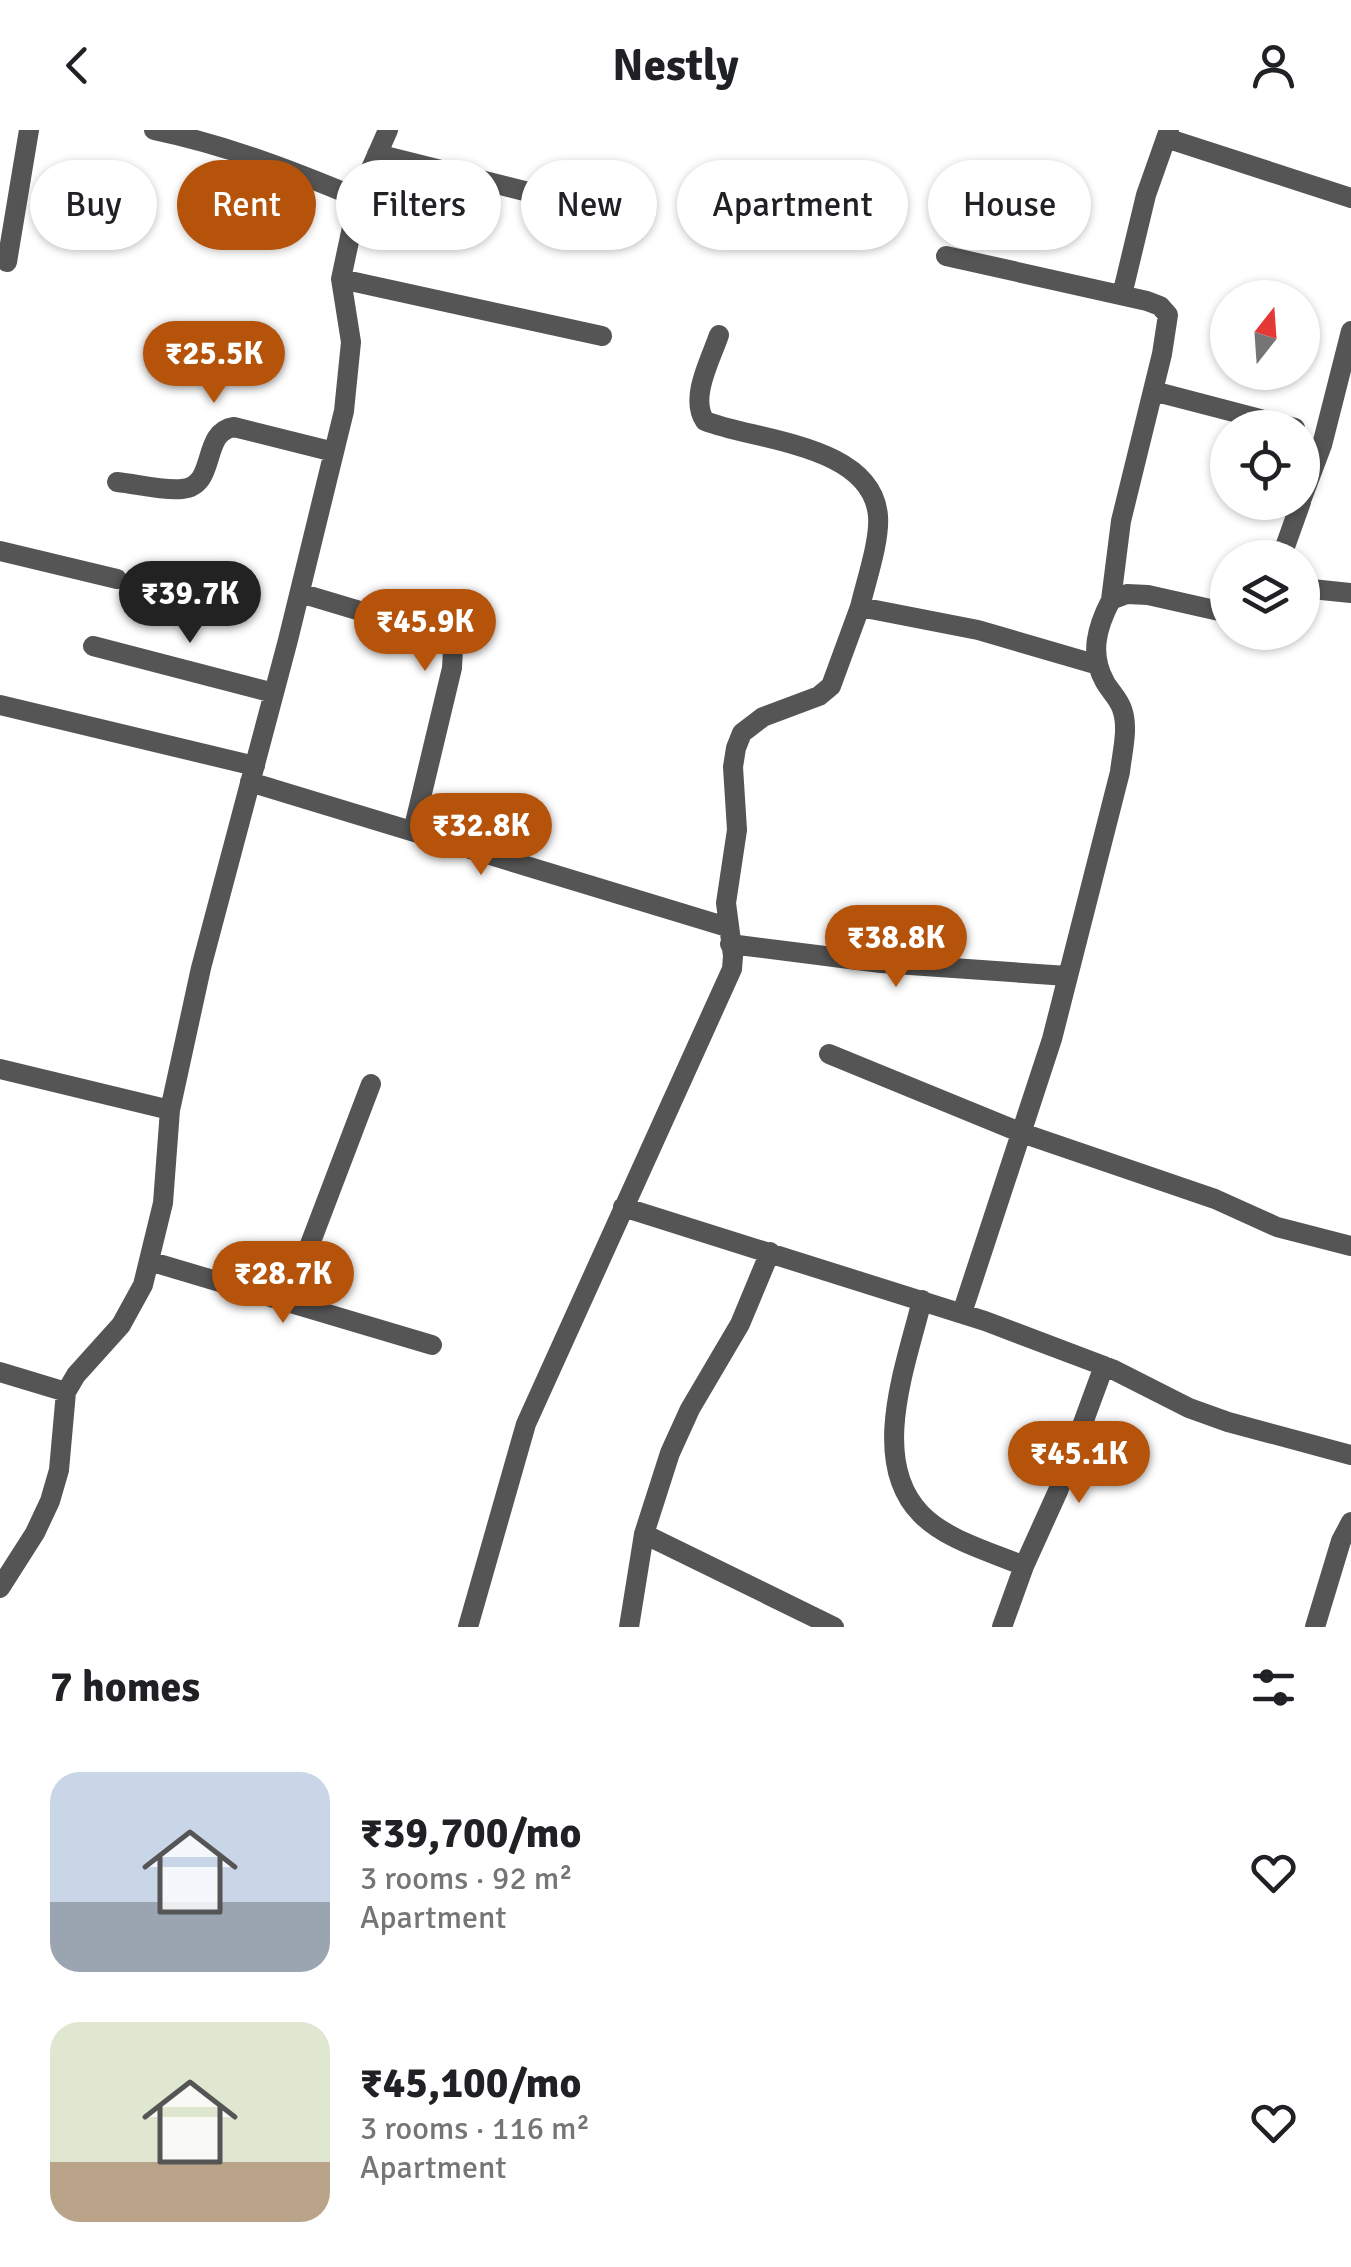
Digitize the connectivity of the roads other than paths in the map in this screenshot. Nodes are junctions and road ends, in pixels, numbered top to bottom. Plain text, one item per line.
1 (29, 130) edge
2 (154, 130) edge
3 (388, 130) edge
4 (1168, 134) edge
5 (377, 154) junction
6 (374, 160) edge
7 (336, 189) edge
8 (521, 190) edge
9 (1351, 198) edge
10 (347, 250) edge
11 (946, 256) dead end
12 (6, 262) dead end
13 (341, 279) junction
14 (1122, 295) junction
15 (1351, 331) edge
16 (719, 335) dead end
17 (602, 336) dead end
18 (1344, 387) edge
19 (1153, 391) junction
20 (1226, 410) edge
21 (1320, 434) edge
22 (1324, 435) junction
23 (1320, 447) edge
24 (334, 452) junction
25 (117, 482) dead end
26 (0, 551) edge
27 (117, 579) dead end
28 (1320, 590) edge
29 (1351, 593) edge
30 (300, 594) junction
31 (1111, 600) junction
32 (860, 607) junction
33 (1210, 609) edge
34 (93, 646) dead end
35 (1098, 665) junction
36 (274, 693) junction
37 (0, 705) edge
38 (253, 774) junction
39 (413, 831) junction
40 (728, 936) junction
41 (1066, 976) junction
42 (829, 1054) dead end
43 (0, 1069) edge
44 (371, 1084) dead end
45 (170, 1110) junction
46 (1022, 1133) junction
47 (622, 1207) junction
48 (1351, 1246) edge
49 (770, 1252) junction
50 (149, 1261) junction
51 (922, 1300) junction
52 (288, 1302) junction
53 (962, 1313) junction
54 (432, 1345) dead end
55 (1104, 1366) junction
56 (0, 1372) edge
57 (66, 1392) junction
58 (1351, 1455) edge
59 (1351, 1522) edge
60 (644, 1534) junction
61 (1024, 1566) junction
62 (0, 1588) edge
63 (468, 1627) edge
64 (628, 1627) edge
65 (834, 1627) edge
66 (1002, 1627) edge
67 (1314, 1627) edge

1 - 12 street
2 - 7 street
3 - 5 street
4 - 9 street
4 - 14 street
5 - 6 street
5 - 8 street
10 - 13 street
11 - 14 street
13 - 17 street
13 - 24 street
14 - 19 street
15 - 18 street
16 - 32 street
18 - 22 street
19 - 20 street
19 - 31 street
21 - 22 street
22 - 23 street
24 - 25 street
24 - 30 street
26 - 27 street
28 - 29 street
30 - 36 street
30 - 39 street
31 - 33 street
31 - 35 street
32 - 35 street
32 - 40 street
34 - 36 street
35 - 41 street
36 - 38 street
37 - 38 street
38 - 39 street
38 - 45 street
39 - 40 street
40 - 41 street
40 - 47 street
41 - 46 street
42 - 46 street
43 - 45 street
44 - 52 street
45 - 50 street
46 - 48 street
46 - 53 street
47 - 49 street
47 - 63 street
49 - 51 street
49 - 60 street
50 - 52 street
50 - 57 street
51 - 53 street
51 - 61 street
52 - 54 street
53 - 55 street
55 - 58 street
55 - 61 street
56 - 57 street
57 - 62 street
59 - 67 street
60 - 64 street
60 - 65 street
61 - 66 street

